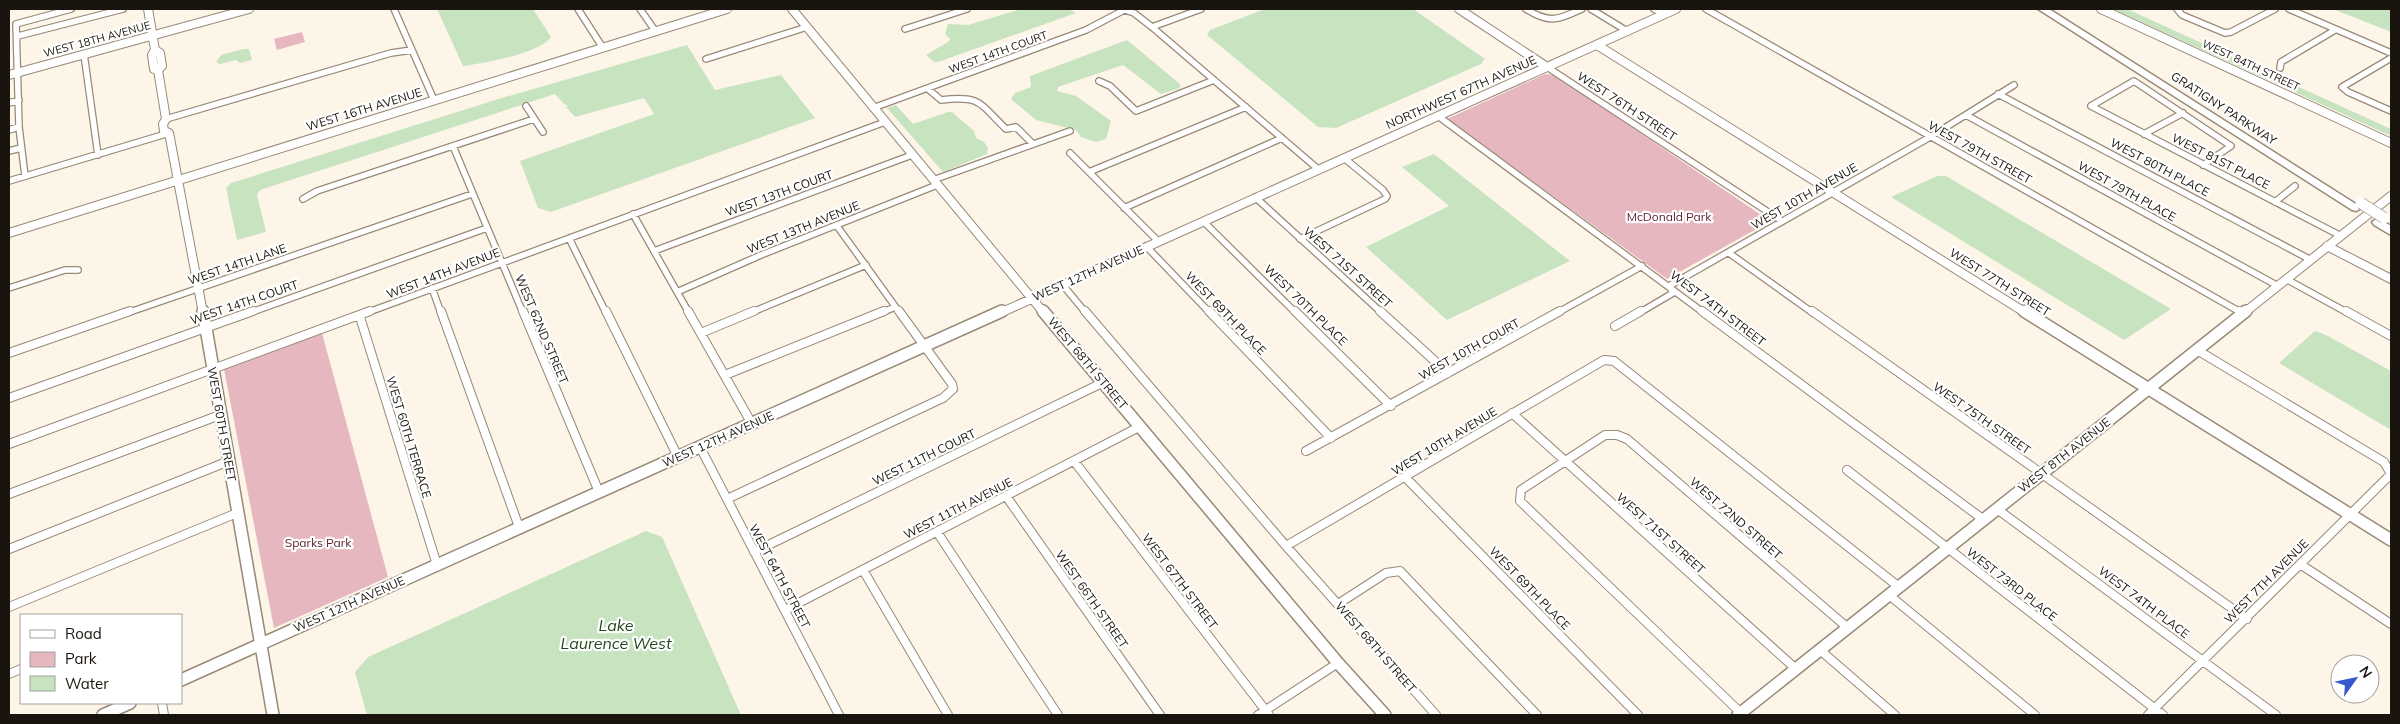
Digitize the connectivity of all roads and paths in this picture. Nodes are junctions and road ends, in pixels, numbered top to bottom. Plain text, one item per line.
1 (71, 9) edge
2 (123, 9) edge
3 (148, 9) edge
4 (249, 9) edge
5 (394, 9) edge
6 (578, 9) edge
7 (640, 9) edge
8 (727, 9) edge
9 (792, 9) edge
10 (967, 9) edge
11 (1124, 9) edge
12 (1201, 9) edge
13 (1459, 9) edge
14 (1526, 9) edge
15 (1582, 9) edge
16 (1591, 9) edge
17 (1654, 9) edge
18 (1676, 9) edge
19 (1706, 9) edge
20 (2043, 9) edge
21 (2056, 9) edge
22 (2101, 9) edge
23 (2177, 9) edge
24 (2275, 9) edge
25 (2289, 9) edge
26 (59, 10) edge
27 (1664, 14) junction
28 (808, 27) junction
29 (1152, 27) junction
30 (905, 29) dead end
31 (2335, 30) junction
32 (1627, 31) junction
33 (656, 32) junction
34 (152, 35) junction
35 (18, 36) junction
36 (1596, 45) junction
37 (603, 48) junction
38 (412, 50) junction
39 (2391, 53) edge
40 (84, 54) junction
41 (2391, 58) edge
42 (706, 59) dead end
43 (1547, 67) junction
44 (2280, 68) dead end
45 (18, 72) junction
46 (9, 75) edge
47 (1214, 80) junction
48 (1099, 81) dead end
49 (2014, 85) dead end
50 (928, 88) junction
51 (1998, 94) junction
52 (18, 100) junction
53 (434, 100) junction
54 (9, 103) edge
55 (526, 106) dead end
56 (1246, 107) junction
57 (873, 108) junction
58 (2391, 111) edge
59 (2183, 113) junction
60 (1966, 115) junction
61 (1438, 116) junction
62 (166, 119) junction
63 (534, 119) junction
64 (885, 122) junction
65 (19, 127) junction
66 (9, 130) edge
67 (1070, 130) dead end
68 (542, 132) dead end
69 (169, 133) junction
70 (2144, 134) junction
71 (1930, 136) junction
72 (1282, 138) junction
73 (2391, 143) edge
74 (1033, 144) junction
75 (453, 146) junction
76 (21, 148) junction
77 (9, 152) edge
78 (1070, 153) dead end
79 (98, 155) junction
80 (912, 155) junction
81 (1344, 158) junction
82 (2203, 165) junction
83 (1318, 169) junction
84 (1089, 172) junction
85 (25, 176) junction
86 (177, 180) junction
87 (9, 181) edge
88 (935, 183) junction
89 (2296, 186) dead end
90 (1832, 193) junction
91 (472, 194) junction
92 (2391, 196) edge
93 (1255, 197) junction
94 (303, 199) dead end
95 (2275, 202) junction
96 (2359, 206) junction
97 (1124, 208) junction
98 (633, 214) junction
99 (1203, 221) junction
100 (1782, 221) junction
101 (2384, 221) edge
102 (837, 226) junction
103 (487, 228) junction
104 (2391, 230) edge
105 (9, 233) edge
106 (2341, 236) junction
107 (569, 238) junction
108 (1300, 238) junction
109 (1158, 241) junction
110 (1146, 246) junction
111 (2327, 246) junction
112 (654, 251) junction
113 (1729, 253) junction
114 (2311, 260) junction
115 (502, 263) junction
116 (866, 265) junction
117 (1642, 266) junction
118 (78, 270) dead end
119 (2391, 280) edge
120 (2282, 282) junction
121 (1062, 284) junction
122 (1669, 286) junction
123 (9, 288) edge
124 (432, 288) junction
125 (199, 289) junction
126 (678, 292) junction
127 (1032, 298) junction
128 (896, 307) junction
129 (2243, 313) junction
130 (360, 317) junction
131 (1615, 326) dead end
132 (206, 327) junction
133 (701, 333) junction
134 (2391, 336) edge
135 (924, 346) junction
136 (2198, 350) junction
137 (9, 353) edge
138 (212, 369) junction
139 (1448, 373) junction
140 (725, 375) junction
141 (1104, 382) junction
142 (2149, 388) junction
143 (9, 398) edge
144 (1391, 406) junction
145 (1512, 413) junction
146 (220, 415) junction
147 (752, 424) junction
148 (1141, 426) junction
149 (1332, 438) junction
150 (9, 444) edge
151 (700, 447) junction
152 (1306, 452) dead end
153 (678, 457) junction
154 (1074, 460) junction
155 (1565, 461) junction
156 (229, 462) junction
157 (1846, 470) dead end
158 (2042, 473) junction
159 (1405, 477) junction
160 (599, 492) junction
161 (9, 494) edge
162 (1006, 496) junction
163 (727, 499) junction
164 (1998, 509) junction
165 (237, 513) junction
166 (2350, 515) junction
167 (1984, 520) junction
168 (519, 527) junction
169 (936, 532) junction
170 (2391, 540) edge
171 (1286, 546) junction
172 (1948, 548) junction
173 (9, 549) edge
174 (754, 552) junction
175 (2300, 564) junction
176 (437, 565) junction
177 (863, 570) junction
178 (1899, 587) junction
179 (1889, 595) junction
180 (1338, 604) junction
181 (9, 607) edge
182 (784, 610) junction
183 (2247, 619) junction
184 (2391, 624) edge
185 (1848, 628) junction
186 (259, 645) junction
187 (1820, 650) junction
188 (2202, 661) junction
189 (1338, 663) junction
190 (1796, 669) junction
191 (182, 680) edge
192 (128, 704) edge
193 (2151, 712) edge
194 (1745, 713) edge
195 (1264, 714) edge
196 (103, 715) edge
197 (273, 715) edge
198 (840, 715) edge
199 (948, 715) edge
200 (1058, 715) edge
201 (1160, 715) edge
202 (1385, 715) edge
203 (1436, 715) edge
204 (1537, 715) edge
205 (1638, 715) edge
206 (1895, 715) edge
207 (2035, 715) edge
208 (2163, 715) edge
209 (2276, 715) edge

1 - 26 street
2 - 35 street
3 - 34 street, WEST 60TH STREET
4 - 34 street, WEST 18TH AVENUE
5 - 38 street
6 - 37 street
7 - 33 street
8 - 33 street, WEST 16TH AVENUE
9 - 28 street, WEST 68TH STREET
10 - 30 street
11 - 29 street
11 - 50 street, WEST 14TH COURT
12 - 29 street
13 - 43 street, WEST 76TH STREET
14 - 15 street
16 - 32 street
17 - 27 street
18 - 27 street, NORTHWEST 67TH AVENUE
19 - 71 street, WEST 79TH STREET
20 - 96 highway, GRATIGNY PARKWAY
21 - 96 highway, GRATIGNY PARKWAY
22 - 73 street, WEST 84TH STREET
23 - 24 street
25 - 31 street
26 - 35 street
27 - 32 street, NORTHWEST 67TH AVENUE
28 - 42 street
28 - 57 street, WEST 68TH STREET
29 - 47 street
31 - 39 street
31 - 44 street
32 - 36 street, NORTHWEST 67TH AVENUE
33 - 37 street, WEST 16TH AVENUE
34 - 40 street, WEST 18TH AVENUE
34 - 62 street, WEST 60TH STREET
35 - 45 street
36 - 43 street, NORTHWEST 67TH AVENUE
36 - 90 street, WEST 77TH STREET
37 - 53 street, WEST 16TH AVENUE
38 - 53 street
38 - 62 street
40 - 45 street, WEST 18TH AVENUE
40 - 79 street
41 - 58 street
43 - 61 street, NORTHWEST 67TH AVENUE
43 - 100 street, WEST 76TH STREET
45 - 46 street, WEST 18TH AVENUE
45 - 52 street
47 - 48 street
47 - 56 street
49 - 51 street, WEST 10TH AVENUE
50 - 57 street, WEST 14TH COURT
50 - 74 street
51 - 60 street, WEST 10TH AVENUE
51 - 114 street, WEST 80TH PLACE
52 - 54 street
52 - 65 street
53 - 86 street, WEST 16TH AVENUE
55 - 63 street
56 - 72 street
56 - 84 street
57 - 64 street, WEST 68TH STREET
59 - 70 street
59 - 70 street, WEST 81ST PLACE
59 - 82 street
60 - 71 street, WEST 10TH AVENUE
60 - 120 street, WEST 79TH PLACE
61 - 81 street, NORTHWEST 67TH AVENUE
61 - 117 street, WEST 74TH STREET
62 - 69 street, WEST 60TH STREET
63 - 68 street
63 - 75 street
64 - 80 street, WEST 68TH STREET
64 - 98 street, WEST 14TH AVENUE
65 - 66 street
65 - 76 street
67 - 74 street, WEST 13TH AVENUE
69 - 79 street
69 - 86 street, WEST 60TH STREET
70 - 82 street, WEST 81ST PLACE
71 - 90 street, WEST 10TH AVENUE
71 - 129 street, WEST 79TH STREET
72 - 83 street
72 - 97 street
74 - 88 street, WEST 13TH AVENUE
75 - 91 street, WEST 62ND STREET
75 - 94 street
76 - 77 street
76 - 85 street
78 - 84 street
79 - 85 street
80 - 88 street, WEST 68TH STREET
80 - 112 street, WEST 13TH COURT
81 - 83 street, NORTHWEST 67TH AVENUE
81 - 108 street
82 - 95 street, WEST 81ST PLACE
83 - 93 street, NORTHWEST 67TH AVENUE
84 - 97 street
85 - 87 street
86 - 105 street, WEST 16TH AVENUE
86 - 125 street, WEST 60TH STREET
88 - 102 street, WEST 13TH AVENUE
88 - 127 street, WEST 68TH STREET
89 - 95 street
90 - 100 street, WEST 10TH AVENUE
90 - 142 street, WEST 77TH STREET
91 - 103 street, WEST 62ND STREET
91 - 125 street, WEST 14TH LANE
92 - 106 street, WEST 8TH AVENUE
93 - 99 street, WEST 12TH AVENUE
93 - 108 street, WEST 71ST STREET
95 - 106 street, WEST 81ST PLACE
96 - 101 highway, GRATIGNY PARKWAY
97 - 109 street
98 - 107 street, WEST 14TH AVENUE
98 - 112 street
99 - 109 street, WEST 12TH AVENUE
99 - 144 street, WEST 70TH PLACE
100 - 113 street, WEST 10TH AVENUE
101 - 104 highway, GRATIGNY PARKWAY
102 - 116 street
102 - 126 street, WEST 13TH AVENUE
103 - 115 street, WEST 62ND STREET
103 - 132 street, WEST 14TH COURT
106 - 111 street, WEST 8TH AVENUE
107 - 115 street, WEST 14TH AVENUE
107 - 153 street
108 - 139 street, WEST 71ST STREET
109 - 110 street, WEST 12TH AVENUE
110 - 121 street, WEST 12TH AVENUE
110 - 149 street, WEST 69TH PLACE
111 - 114 street, WEST 8TH AVENUE
111 - 119 street
112 - 126 street
113 - 122 street, WEST 10TH AVENUE
113 - 158 street, WEST 75TH STREET
114 - 120 street, WEST 8TH AVENUE
115 - 124 street, WEST 14TH AVENUE
115 - 160 street, WEST 62ND STREET
116 - 128 street
116 - 133 street
117 - 122 street, WEST 74TH STREET
117 - 139 street, WEST 10TH COURT
118 - 123 street
120 - 129 street, WEST 8TH AVENUE
120 - 134 street, WEST 79TH PLACE
121 - 127 street, WEST 12TH AVENUE
121 - 171 street, WEST 68TH STREET
122 - 131 street, WEST 10TH AVENUE
122 - 167 street, WEST 74TH STREET
124 - 130 street, WEST 14TH AVENUE
124 - 168 street
125 - 132 street, WEST 60TH STREET
125 - 137 street, WEST 14TH LANE
126 - 133 street
127 - 135 street, WEST 12TH AVENUE
127 - 141 street, WEST 68TH STREET
128 - 135 street
128 - 140 street
129 - 136 street, WEST 8TH AVENUE
130 - 138 street, WEST 14TH AVENUE
130 - 176 street, WEST 60TH TERRACE
132 - 138 street, WEST 60TH STREET
132 - 143 street, WEST 14TH COURT
133 - 140 street
135 - 147 street, WEST 12TH AVENUE
135 - 163 street
136 - 142 street, WEST 8TH AVENUE
136 - 166 street, WEST 7TH AVENUE
138 - 146 street, WEST 60TH STREET
138 - 150 street, WEST 14TH AVENUE
139 - 144 street, WEST 10TH COURT
140 - 147 street
141 - 148 street, WEST 68TH STREET
141 - 174 street, WEST 11TH COURT
142 - 158 street, WEST 8TH AVENUE
142 - 166 street, WEST 77TH STREET
144 - 149 street, WEST 10TH COURT
145 - 155 street, WEST 71ST STREET
145 - 159 street, WEST 10TH AVENUE
145 - 178 street, WEST 10TH AVENUE
146 - 156 street, WEST 60TH STREET
146 - 161 street
147 - 151 street, WEST 12TH AVENUE
148 - 154 street, WEST 11TH AVENUE
148 - 189 street, WEST 68TH STREET
149 - 152 street, WEST 10TH COURT
151 - 153 street, WEST 12TH AVENUE
151 - 163 street, WEST 64TH STREET
153 - 160 street, WEST 12TH AVENUE
154 - 162 street, WEST 11TH AVENUE
154 - 195 street, WEST 67TH STREET
155 - 185 street, WEST 72ND STREET
155 - 190 street, WEST 71ST STREET
155 - 194 street
156 - 165 street, WEST 60TH STREET
156 - 173 street
157 - 172 street, WEST 73RD PLACE
158 - 164 street, WEST 8TH AVENUE
158 - 183 street, WEST 75TH STREET
159 - 171 street, WEST 10TH AVENUE
159 - 205 street, WEST 69TH PLACE
160 - 168 street, WEST 12TH AVENUE
162 - 169 street, WEST 11TH AVENUE
162 - 201 street, WEST 66TH STREET
163 - 174 street, WEST 64TH STREET
164 - 167 street, WEST 8TH AVENUE
164 - 188 street, WEST 74TH PLACE
165 - 181 street
165 - 186 street, WEST 60TH STREET
166 - 170 street, WEST 77TH STREET
166 - 175 street, WEST 7TH AVENUE
167 - 172 street, WEST 8TH AVENUE
168 - 176 street, WEST 12TH AVENUE
169 - 177 street, WEST 11TH AVENUE
169 - 200 street
171 - 180 street, WEST 68TH STREET
172 - 178 street, WEST 8TH AVENUE
172 - 193 street, WEST 73RD PLACE
174 - 182 street, WEST 64TH STREET
175 - 183 street, WEST 7TH AVENUE
175 - 184 street
176 - 186 street, WEST 12TH AVENUE
177 - 182 street, WEST 11TH AVENUE
177 - 199 street
178 - 179 street, WEST 8TH AVENUE
179 - 185 street, WEST 8TH AVENUE
179 - 207 street
180 - 203 street, WEST 68TH STREET
180 - 204 street
182 - 198 street, WEST 64TH STREET
183 - 188 street, WEST 7TH AVENUE
185 - 187 street, WEST 8TH AVENUE
186 - 191 street, WEST 12TH AVENUE
186 - 197 street, WEST 60TH STREET
187 - 190 street, WEST 8TH AVENUE
187 - 206 street
188 - 193 street, WEST 7TH AVENUE
188 - 209 street, WEST 74TH PLACE
189 - 195 street
189 - 202 street, WEST 68TH STREET
190 - 194 street, WEST 8TH AVENUE
192 - 196 street
193 - 208 street, WEST 73RD PLACE

